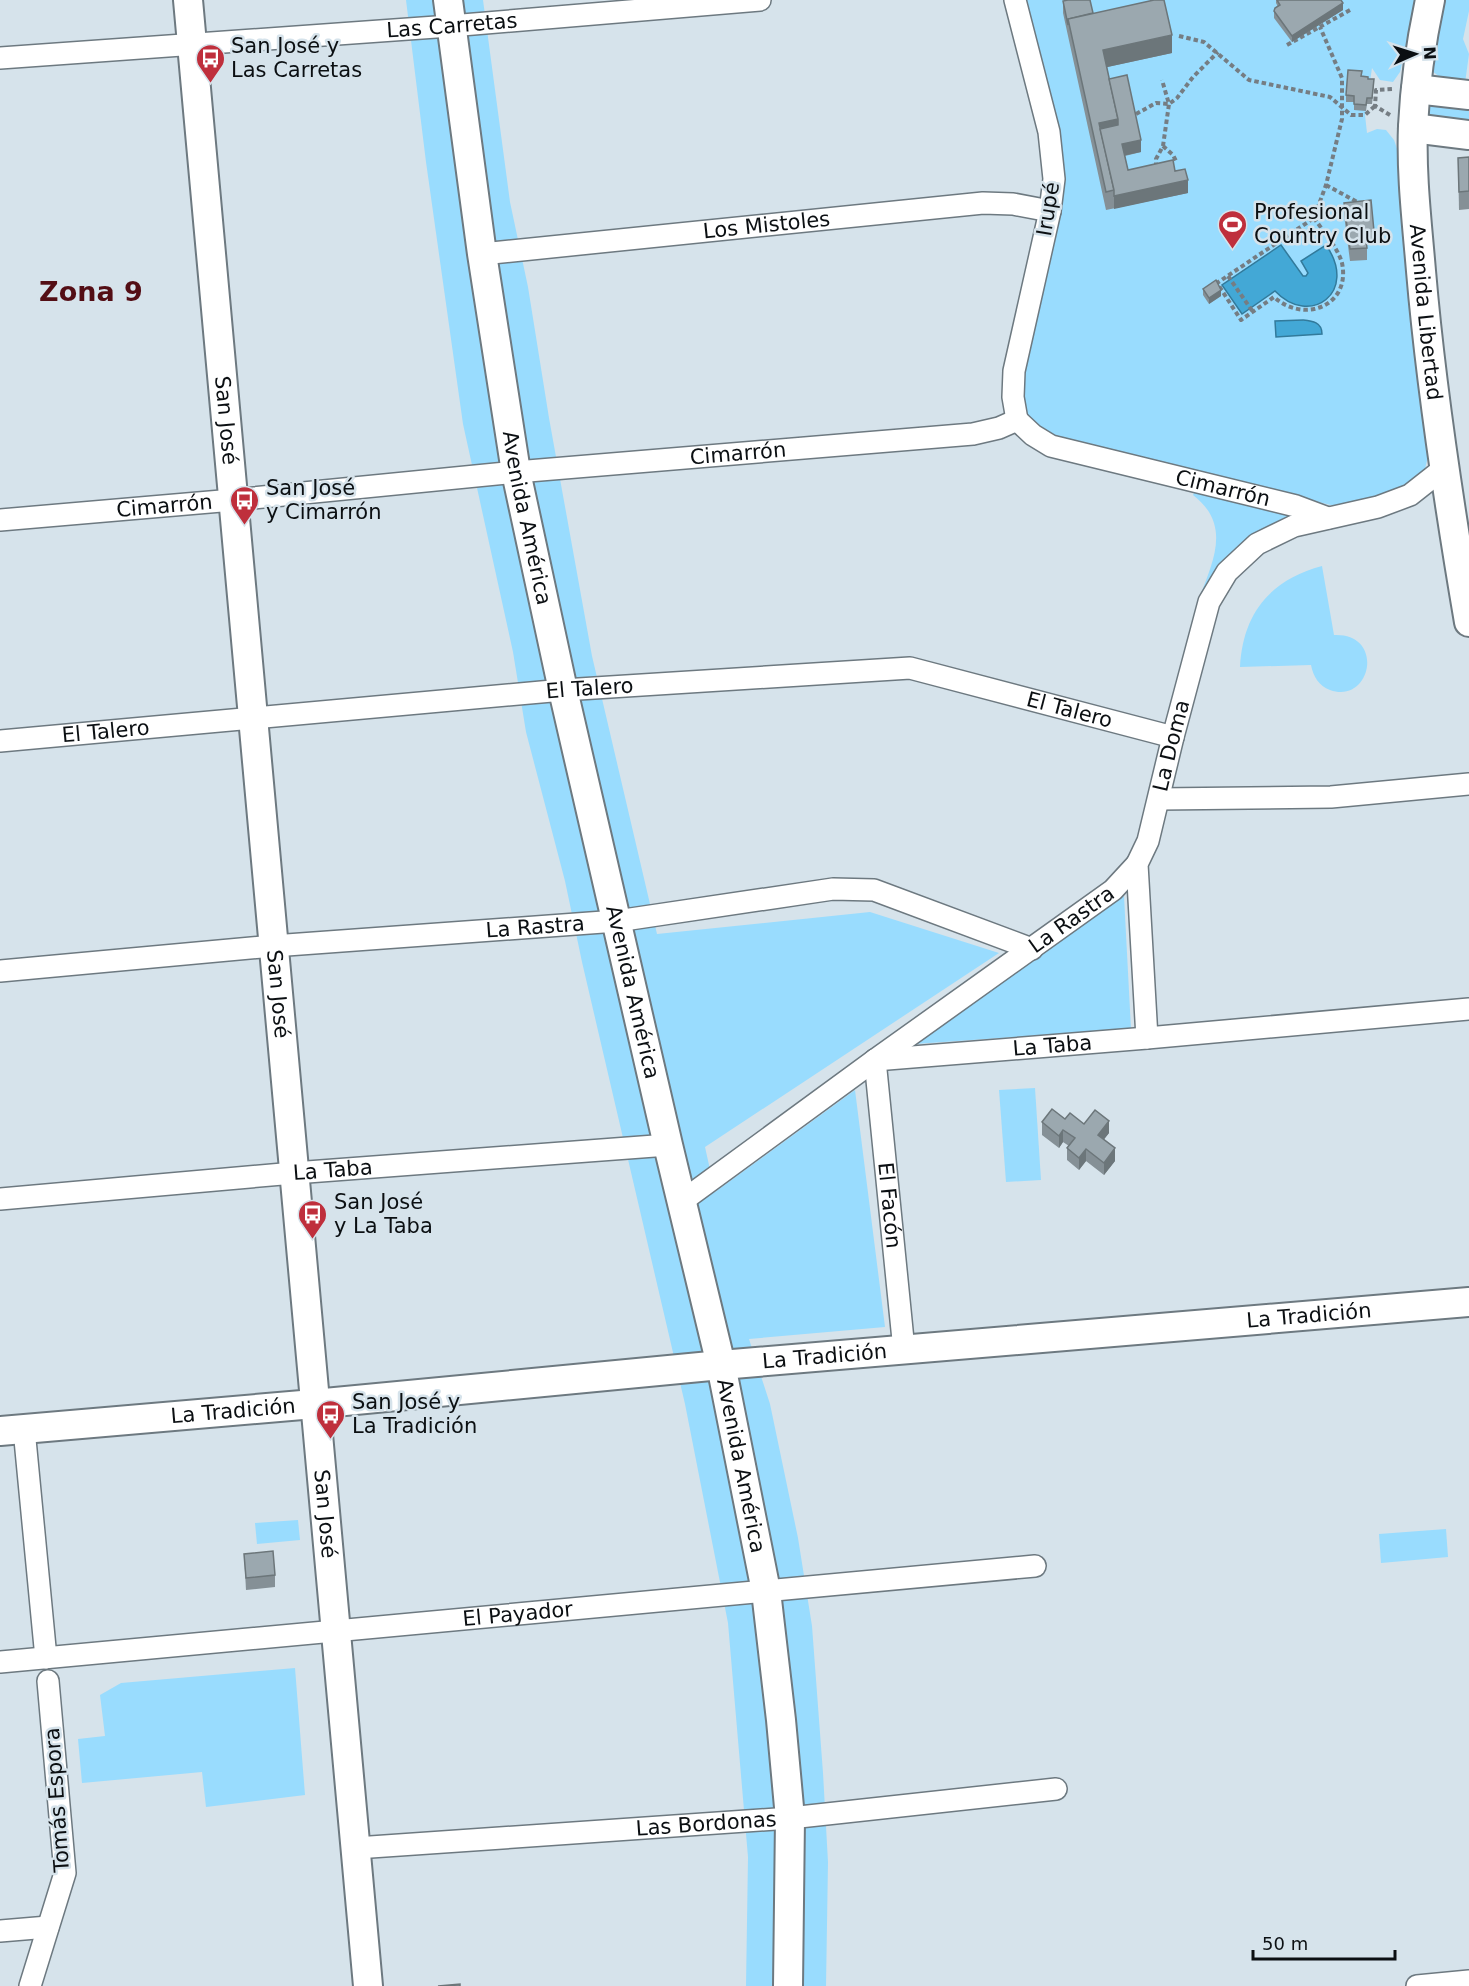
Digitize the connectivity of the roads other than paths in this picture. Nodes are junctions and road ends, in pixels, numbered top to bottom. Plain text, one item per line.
1 (188, 0) edge
2 (760, 0) edge
3 (1015, 0) edge
4 (1430, 0) edge
5 (449, 13) edge
6 (192, 43) junction
7 (0, 58) edge
8 (1416, 88) junction
9 (1469, 95) edge
10 (1413, 128) junction
11 (1469, 135) edge
12 (1050, 211) junction
13 (482, 254) junction
14 (1017, 420) junction
15 (1443, 469) junction
16 (516, 472) junction
17 (233, 500) junction
18 (1328, 518) junction
19 (0, 520) edge
20 (1469, 622) edge
21 (563, 690) junction
22 (252, 718) junction
23 (1173, 737) junction
24 (0, 741) edge
25 (1469, 784) edge
26 (1159, 799) junction
27 (1137, 864) junction
28 (617, 921) junction
29 (273, 946) junction
30 (1032, 950) junction
31 (0, 971) edge
32 (1469, 1009) edge
33 (1147, 1038) junction
34 (875, 1060) junction
35 (668, 1145) junction
36 (294, 1173) junction
37 (0, 1199) edge
38 (681, 1202) junction
39 (1469, 1302) edge
40 (904, 1350) junction
41 (721, 1365) junction
42 (314, 1404) junction
43 (12, 1430) edge
44 (1035, 1566) dead end
45 (766, 1591) junction
46 (335, 1630) junction
47 (46, 1658) junction
48 (0, 1662) edge
49 (48, 1681) dead end
50 (1056, 1789) dead end
51 (790, 1818) junction
52 (356, 1848) junction
53 (48, 1927) junction
54 (0, 1931) edge
55 (1469, 1981) edge
56 (30, 1986) edge
57 (368, 1986) edge
58 (788, 1986) edge
59 (1417, 1986) edge

1 - 6 street, San José
2 - 5 street, Las Carretas
3 - 12 street, Irupé
4 - 8 street, Avenida Libertad
5 - 6 street, Las Carretas
5 - 13 street, Avenida América
6 - 7 street, Las Carretas
6 - 17 street, San José
8 - 9 street
8 - 10 street, Avenida Libertad
10 - 11 street
10 - 15 street, Avenida Libertad
12 - 13 street, Los Mistoles
12 - 14 street, Irupé
13 - 16 street, Avenida América
14 - 16 street, Cimarrón
14 - 18 street, Cimarrón
15 - 18 street
15 - 20 street, Avenida Libertad
16 - 17 street, Cimarrón
16 - 21 street, Avenida América
17 - 19 street, Cimarrón
17 - 22 street, San José
18 - 23 street, La Doma
21 - 22 street, El Talero
21 - 23 street, El Talero
21 - 28 street, Avenida América
22 - 24 street, El Talero
22 - 29 street, San José
23 - 26 street, La Doma
25 - 26 street
26 - 27 street, La Doma
27 - 30 street, La Rastra
27 - 33 street, La Doma
28 - 29 street, La Rastra
28 - 30 street, La Rastra
28 - 35 street, Avenida América
29 - 31 street, La Rastra
29 - 36 street, San José
30 - 34 street
32 - 33 street, La Taba
33 - 34 street, La Taba
34 - 38 street
34 - 40 street, El Facón
35 - 36 street, La Taba
35 - 38 street, Avenida América
36 - 37 street, La Taba
36 - 42 street, San José
38 - 41 street, Avenida América
39 - 40 street, La Tradición
40 - 41 street, La Tradición
41 - 42 street, La Tradición
41 - 45 street, Avenida América
42 - 43 street, La Tradición
42 - 46 street, San José
43 - 47 street
44 - 45 street, El Payador
45 - 46 street, El Payador
45 - 51 street, Avenida América
46 - 47 street, El Payador
46 - 52 street, San José
47 - 48 street, El Payador
49 - 53 street, Tomás Espora
50 - 51 street, Las Bordonas
51 - 52 street, Las Bordonas
51 - 58 street, Avenida América
52 - 57 street, San José
53 - 54 street
53 - 56 street, Tomás Espora
55 - 59 street

